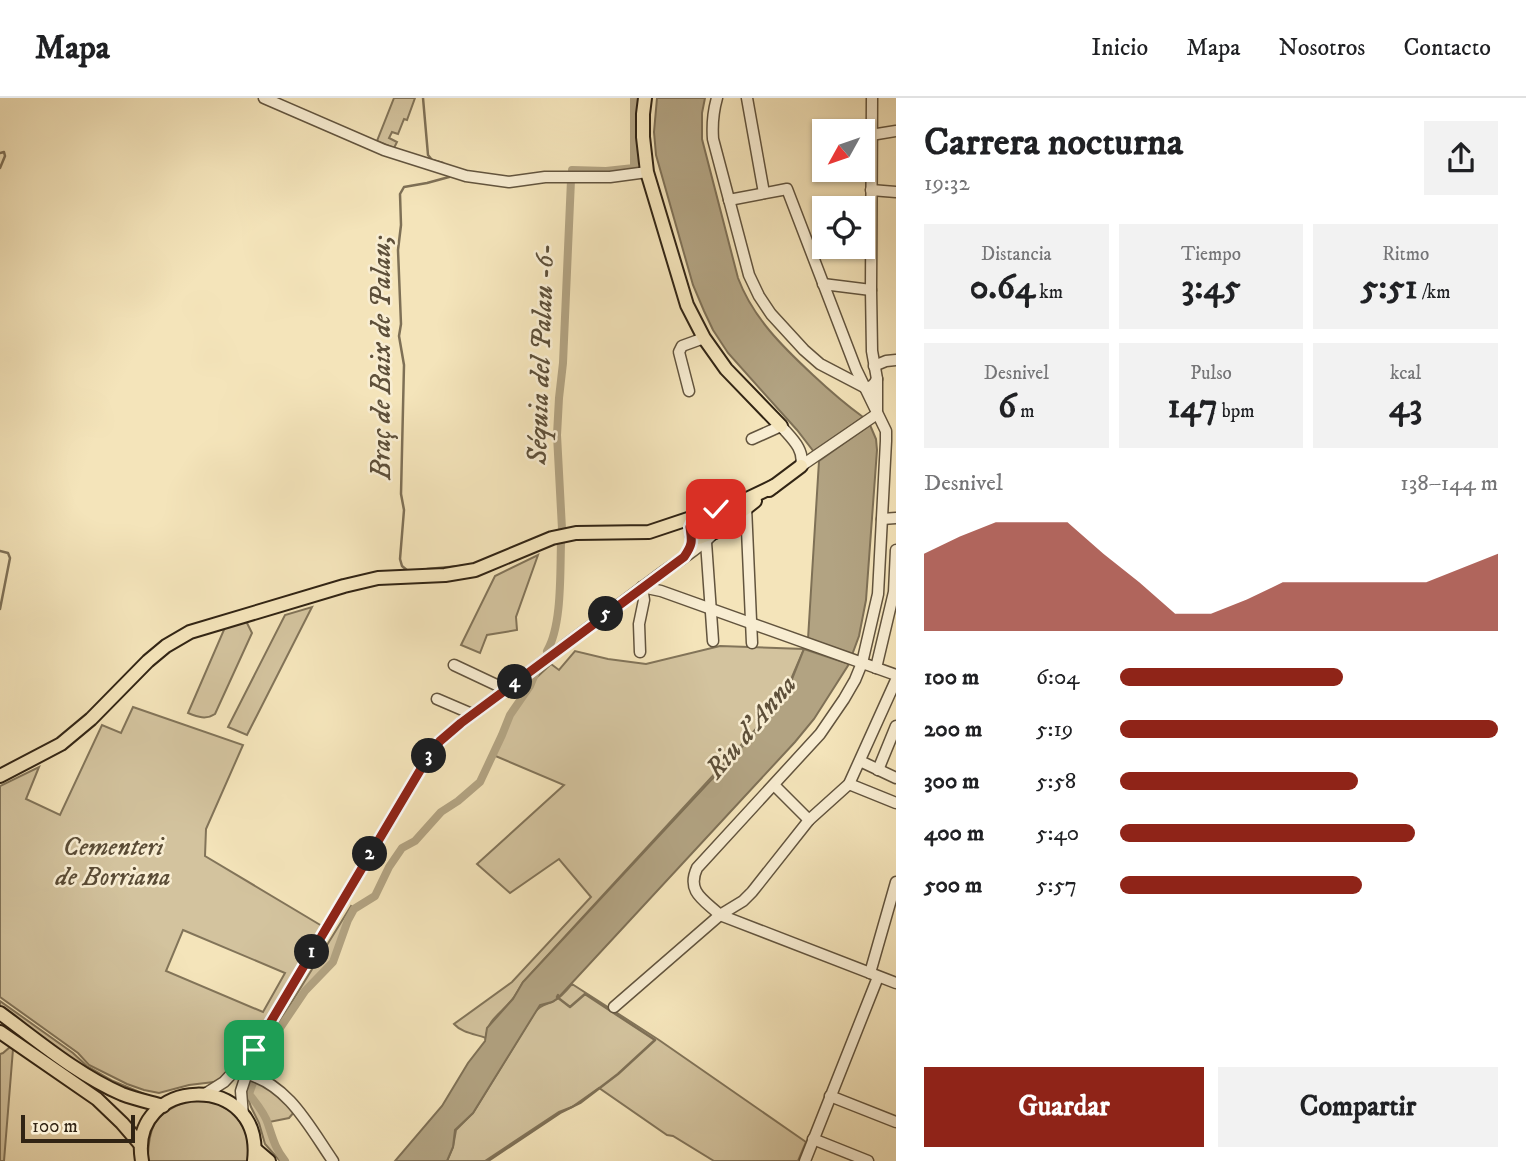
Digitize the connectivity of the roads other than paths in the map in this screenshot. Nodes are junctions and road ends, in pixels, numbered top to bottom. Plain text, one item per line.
1 (264, 98) edge
2 (645, 98) edge
3 (718, 98) edge
4 (747, 98) edge
5 (872, 98) edge
6 (871, 119) edge
7 (896, 131) edge
8 (875, 134) edge
9 (647, 172) junction
10 (871, 182) edge
11 (871, 190) junction
12 (896, 192) edge
13 (764, 193) junction
14 (729, 200) junction
15 (823, 284) junction
16 (871, 290) junction
17 (704, 338) junction
18 (896, 360) edge
19 (874, 366) junction
20 (856, 369) junction
21 (877, 379) junction
22 (864, 387) junction
23 (689, 391) dead end
24 (879, 418) junction
25 (781, 426) junction
26 (896, 430) edge
27 (752, 439) dead end
28 (801, 466) junction
29 (745, 503) junction
30 (704, 513) junction
31 (882, 519) junction
32 (896, 519) edge
33 (671, 526) junction
34 (692, 534) junction
35 (712, 535) junction
36 (896, 550) edge
37 (684, 557) junction
38 (656, 577) junction
39 (642, 587) junction
40 (657, 590) junction
41 (895, 592) edge
42 (878, 594) junction
43 (710, 609) junction
44 (752, 624) junction
45 (713, 642) dead end
46 (752, 643) dead end
47 (640, 652) dead end
48 (857, 661) junction
49 (454, 665) dead end
50 (876, 668) junction
51 (896, 678) edge
52 (505, 689) junction
53 (437, 699) dead end
54 (472, 714) junction
55 (880, 715) junction
56 (896, 724) edge
57 (860, 761) junction
58 (878, 770) junction
59 (0, 775) edge
60 (896, 778) edge
61 (849, 784) junction
62 (774, 785) junction
63 (896, 803) edge
64 (809, 820) junction
65 (896, 882) edge
66 (894, 902) edge
67 (720, 915) junction
68 (896, 969) edge
69 (874, 975) junction
70 (893, 982) edge
71 (614, 1007) dead end
72 (0, 1013) edge
73 (0, 1032) edge
74 (254, 1050) junction
75 (247, 1074) junction
76 (205, 1094) junction
77 (830, 1096) junction
78 (163, 1106) junction
79 (243, 1115) junction
80 (896, 1122) edge
81 (813, 1139) junction
82 (141, 1145) junction
83 (255, 1155) edge
84 (142, 1161) edge
85 (269, 1161) edge
86 (333, 1161) edge
87 (805, 1161) edge
88 (868, 1161) edge

1 - 9 street
2 - 9 main road
3 - 14 street
4 - 13 street
5 - 6 street
7 - 8 street
9 - 17 main road
10 - 11 street
11 - 12 street
11 - 16 street
13 - 14 street
13 - 15 street
14 - 22 street
15 - 16 street
15 - 20 street
16 - 19 street
17 - 23 street
17 - 25 main road
18 - 19 street
19 - 20 street
19 - 21 street
20 - 22 street
21 - 22 street
21 - 24 street
22 - 24 street
24 - 26 street
24 - 28 street
24 - 31 street
25 - 27 street
25 - 28 street
28 - 29 main road
29 - 30 main road
29 - 35 main road
29 - 44 street
30 - 33 main road
30 - 34 main road
30 - 35 main road
31 - 32 street
31 - 42 street
33 - 34 main road
33 - 59 main road
34 - 35 main road
34 - 37 street
35 - 37 street
35 - 43 street
36 - 41 street
37 - 38 street
38 - 39 street
38 - 40 street
39 - 40 street
39 - 47 street
39 - 52 street
40 - 43 street
41 - 42 street
41 - 50 street
42 - 48 street
43 - 44 street
43 - 45 street
44 - 46 street
44 - 48 street
48 - 50 street
48 - 62 street
49 - 52 street
50 - 51 street
51 - 55 street
52 - 54 street
53 - 54 street
54 - 74 street
55 - 56 street
55 - 57 street
56 - 58 street
57 - 58 street
57 - 61 street
58 - 60 street
61 - 63 street
61 - 64 street
62 - 64 street
62 - 67 street
64 - 67 street
65 - 66 street
66 - 69 street
67 - 69 street
67 - 71 street
68 - 70 street
69 - 70 street
69 - 77 street
72 - 78 main road
73 - 82 main road
74 - 75 street
74 - 76 street
75 - 79 street
75 - 86 street
76 - 78 main road
76 - 79 main road
77 - 80 street
77 - 81 street
78 - 82 main road
79 - 83 main road
81 - 87 street
81 - 88 street
82 - 84 main road
83 - 85 main road

